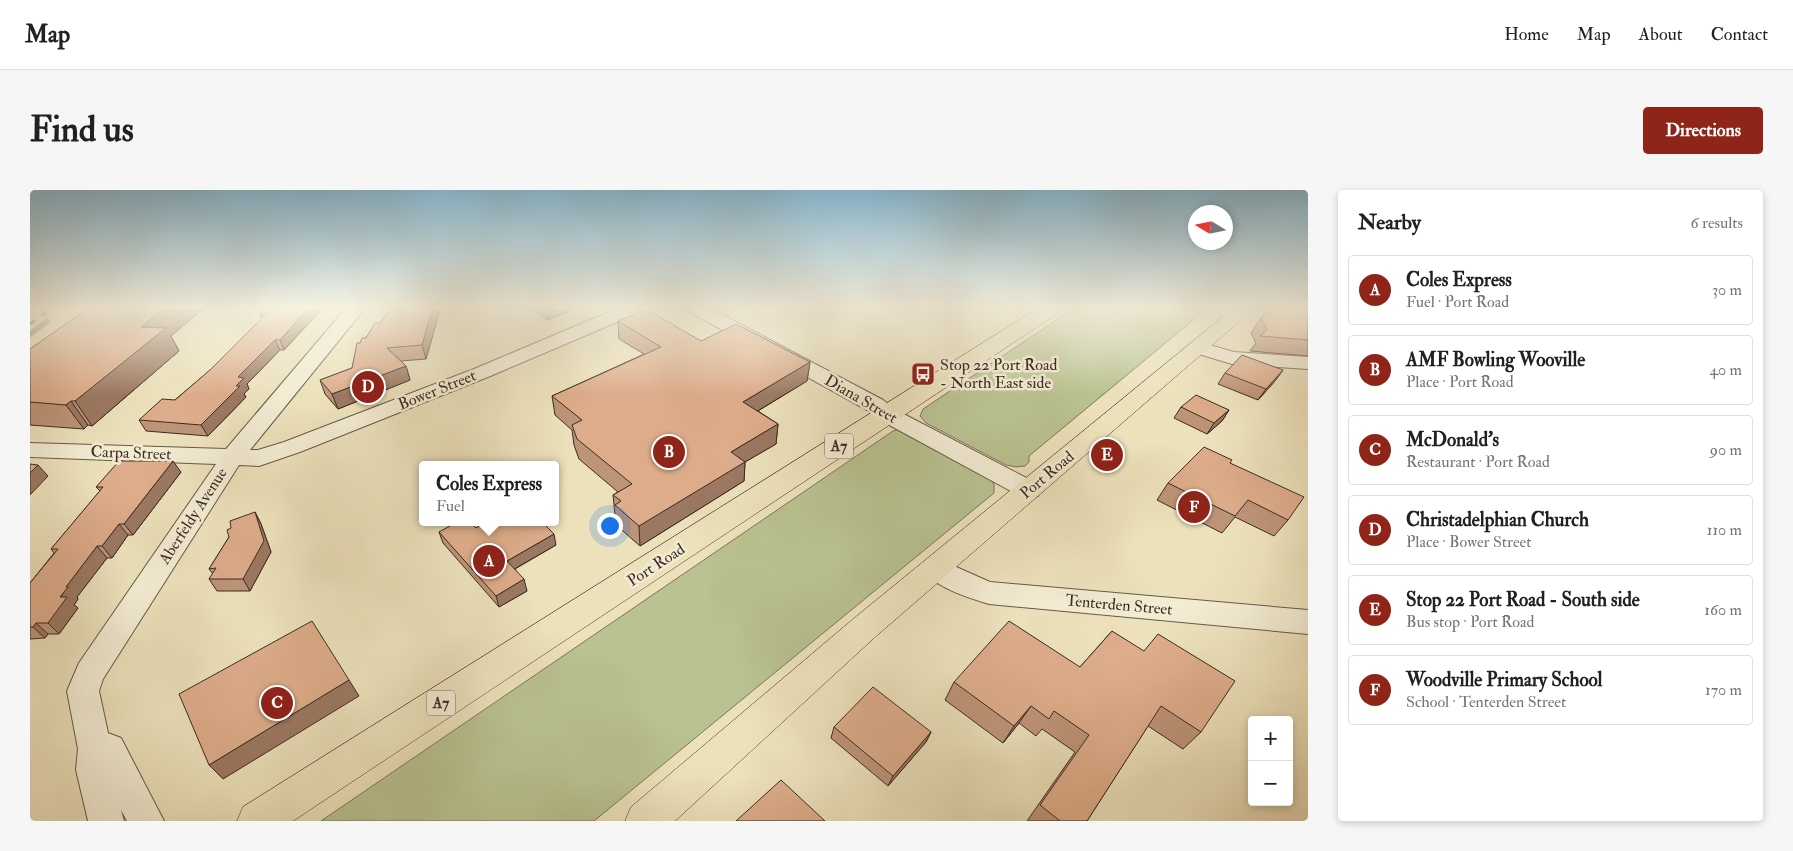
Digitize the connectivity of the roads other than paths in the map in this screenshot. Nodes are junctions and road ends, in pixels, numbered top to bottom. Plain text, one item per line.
1 (333, 336) edge
2 (567, 336) edge
3 (748, 336) edge
4 (1008, 336) edge
5 (1213, 336) edge
6 (1199, 348) junction
7 (1308, 363) edge
8 (888, 414) junction
9 (30, 450) edge
10 (233, 456) junction
11 (1030, 490) junction
12 (936, 568) junction
13 (1308, 622) edge
14 (95, 749) junction
15 (106, 821) edge
16 (146, 821) edge
17 (257, 821) edge
18 (645, 821) edge

1 - 10 street, Aberfeldy Avenue
2 - 10 street, Bower Street
3 - 8 street, Diana Street
4 - 8 highway, Port Road / A7
5 - 6 highway, Port Road
6 - 7 street
6 - 11 highway, Port Road
8 - 11 street, Diana Street
8 - 17 highway, Port Road / A7
9 - 10 street, Carpa Street
10 - 14 street, Aberfeldy Avenue
11 - 12 highway, Port Road
12 - 13 street, Tenterden Street
12 - 18 highway, Port Road
14 - 15 street, Aberfeldy Avenue
14 - 16 street

